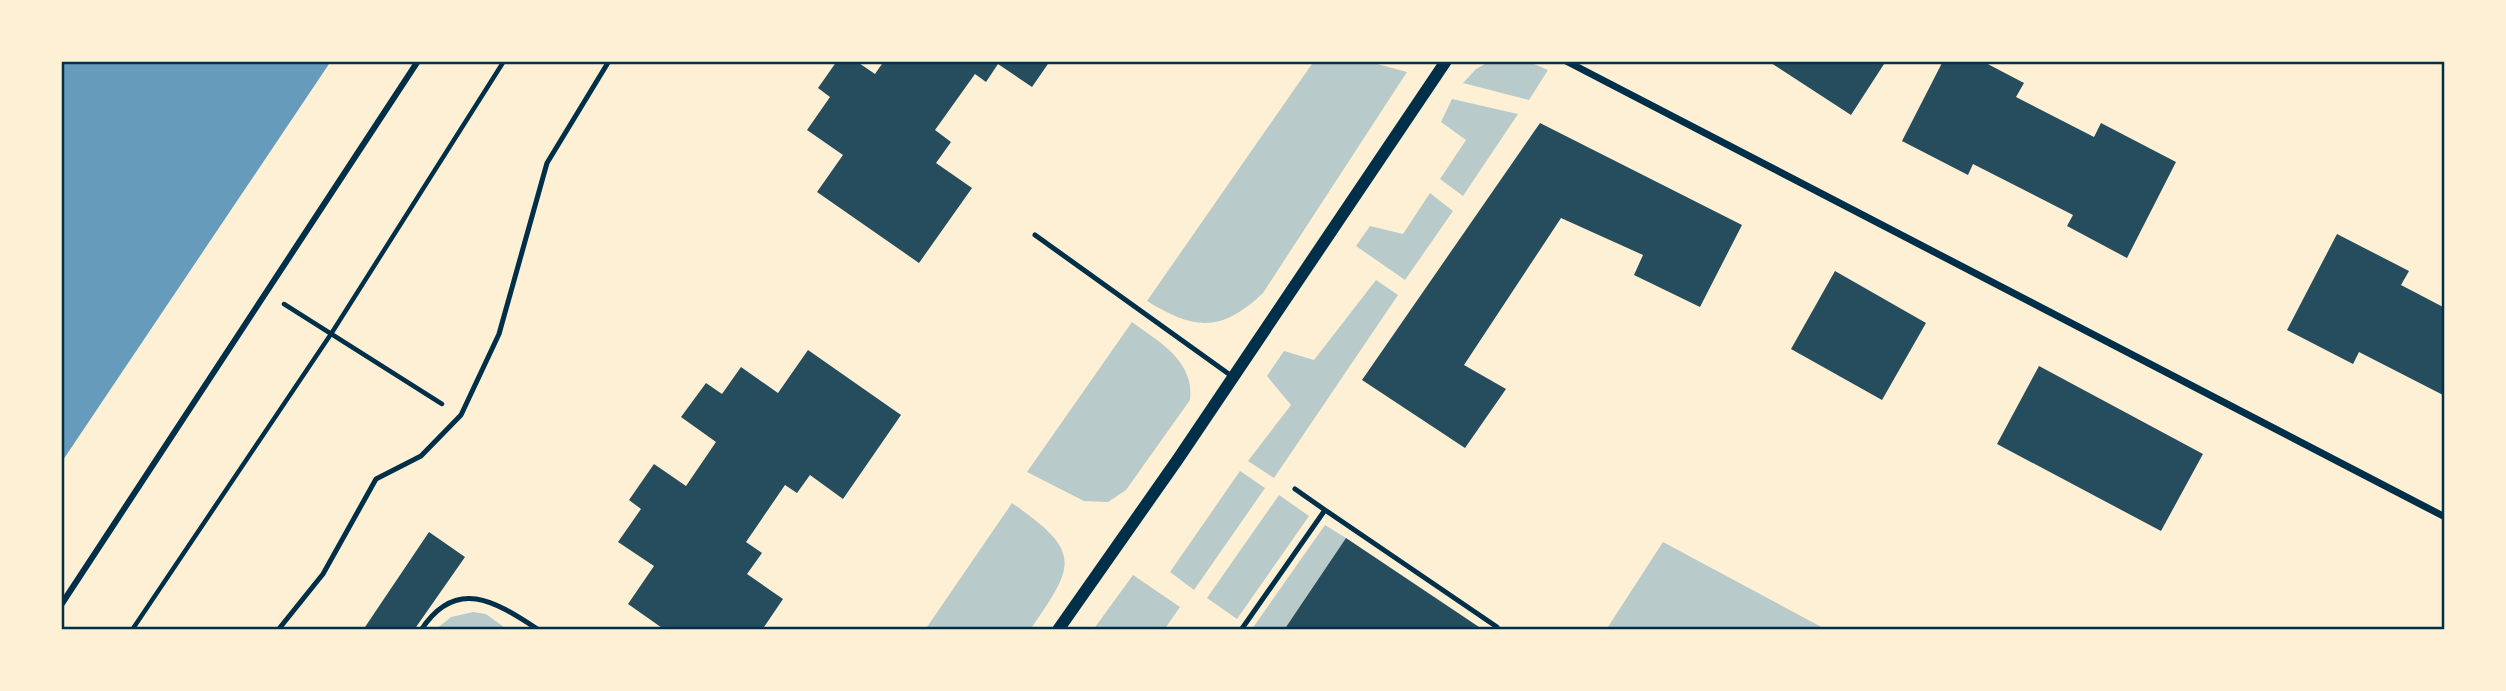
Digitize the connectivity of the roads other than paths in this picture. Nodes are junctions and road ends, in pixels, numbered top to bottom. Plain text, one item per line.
1 (418, 61) edge
2 (609, 61) edge
3 (1446, 61) edge
4 (1566, 61) edge
5 (1035, 235) dead end
6 (1233, 377) junction
7 (1295, 489) dead end
8 (1325, 510) junction
9 (2445, 517) edge
10 (61, 605) edge
11 (278, 630) edge
12 (421, 630) edge
13 (539, 630) edge
14 (1058, 630) edge
15 (1241, 630) edge
16 (1495, 630) edge

1 - 10 street
2 - 11 lane
3 - 6 street
4 - 9 street
5 - 6 lane
6 - 14 street
7 - 8 lane
8 - 15 lane
8 - 16 lane
12 - 13 lane

